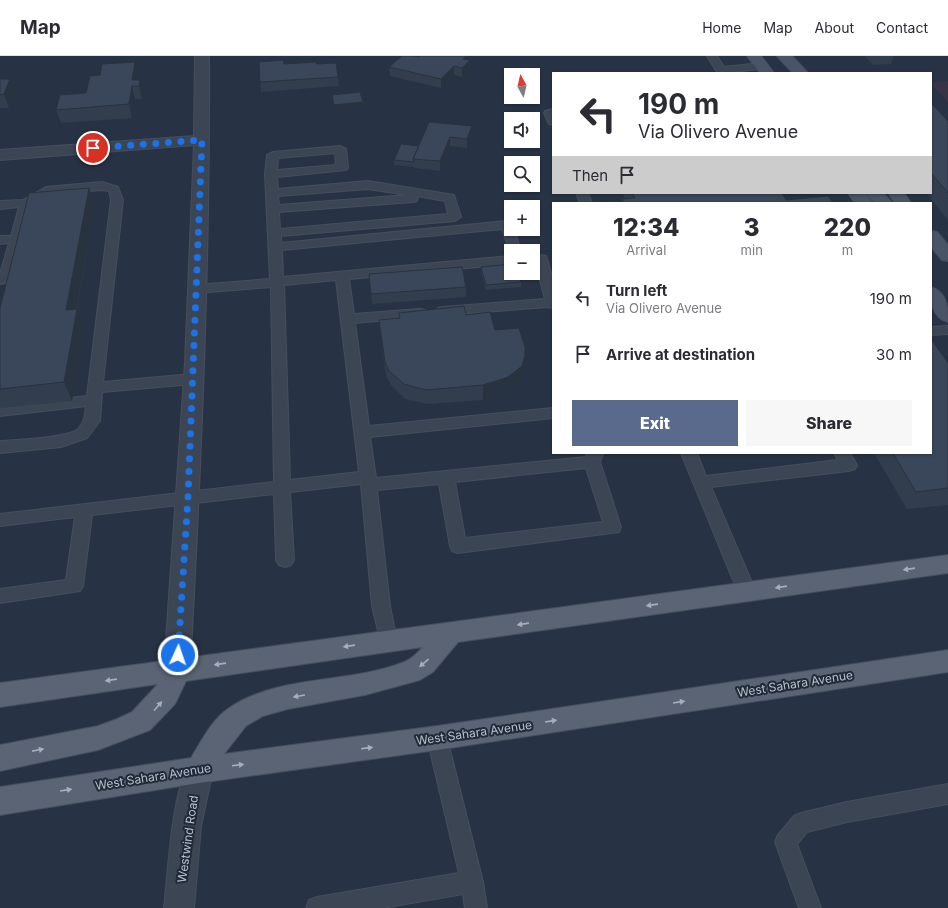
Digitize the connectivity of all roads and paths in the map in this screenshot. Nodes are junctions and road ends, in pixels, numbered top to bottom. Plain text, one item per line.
1 (202, 56) edge
2 (712, 56) edge
3 (784, 56) edge
4 (761, 65) edge
5 (800, 72) edge
6 (552, 112) edge
7 (552, 120) edge
8 (202, 140) junction
9 (0, 155) edge
10 (271, 174) junction
11 (272, 192) junction
12 (857, 194) edge
13 (875, 194) edge
14 (439, 196) junction
15 (863, 202) edge
16 (883, 202) edge
17 (26, 203) junction
18 (0, 205) edge
19 (273, 209) junction
20 (274, 233) junction
21 (932, 237) edge
22 (16, 239) junction
23 (0, 240) edge
24 (513, 244) edge
25 (275, 247) junction
26 (948, 256) edge
27 (540, 260) edge
28 (504, 261) edge
29 (342, 276) junction
30 (0, 280) edge
31 (277, 282) junction
32 (196, 289) junction
33 (932, 294) edge
34 (552, 299) edge
35 (552, 303) edge
36 (948, 316) edge
37 (348, 320) junction
38 (948, 330) edge
39 (932, 331) edge
40 (193, 379) junction
41 (94, 394) junction
42 (0, 411) edge
43 (552, 413) edge
44 (362, 432) junction
45 (0, 447) edge
46 (690, 454) edge
47 (843, 454) edge
48 (593, 458) edge
49 (446, 477) junction
50 (368, 481) junction
51 (702, 482) junction
52 (282, 487) junction
53 (188, 497) junction
54 (84, 510) junction
55 (0, 520) edge
56 (285, 560) dead end
57 (948, 564) edge
58 (748, 592) junction
59 (0, 596) edge
60 (450, 634) junction
61 (388, 641) junction
62 (948, 661) edge
63 (177, 670) junction
64 (0, 695) edge
65 (437, 738) junction
66 (0, 758) edge
67 (199, 770) junction
68 (948, 794) edge
69 (0, 801) edge
70 (472, 882) junction
71 (806, 907) edge
72 (179, 908) edge
73 (317, 908) edge
74 (476, 908) edge

1 - 8 street
2 - 4 lane
3 - 5 street
6 - 7 lane
8 - 9 street
8 - 32 street
10 - 10 lane
10 - 11 lane
11 - 14 lane
11 - 19 lane
12 - 15 street
13 - 16 street
14 - 19 lane
14 - 20 lane
17 - 18 lane
17 - 22 lane
17 - 41 lane
19 - 20 lane
20 - 25 lane
21 - 26 street
22 - 23 lane
22 - 30 lane
24 - 25 lane
25 - 31 lane
27 - 34 lane
28 - 29 lane
29 - 31 lane
29 - 37 lane
31 - 32 lane
31 - 52 lane
32 - 40 street
33 - 36 street
35 - 37 lane
37 - 44 lane
38 - 39 lane
40 - 41 lane
40 - 53 street
41 - 42 lane
41 - 45 lane
43 - 44 lane
44 - 50 lane
46 - 51 lane
47 - 51 lane
48 - 49 lane
48 - 49 lane
49 - 50 lane
50 - 52 lane
50 - 61 lane
51 - 58 lane
52 - 53 lane
52 - 56 lane
53 - 54 lane
53 - 63 street
54 - 55 lane
54 - 59 lane
57 -> 58 main road
58 -> 60 main road
60 - 61 main road
60 -> 67 main road
61 -> 63 main road
65 -> 62 main road, West Sahara Avenue
63 -> 64 main road
66 -> 63 main road
67 -> 65 main road, West Sahara Avenue
65 - 70 lane
69 -> 67 main road, West Sahara Avenue
67 - 72 street, Westwind Road
68 - 71 lane
70 - 73 lane
70 - 74 lane

